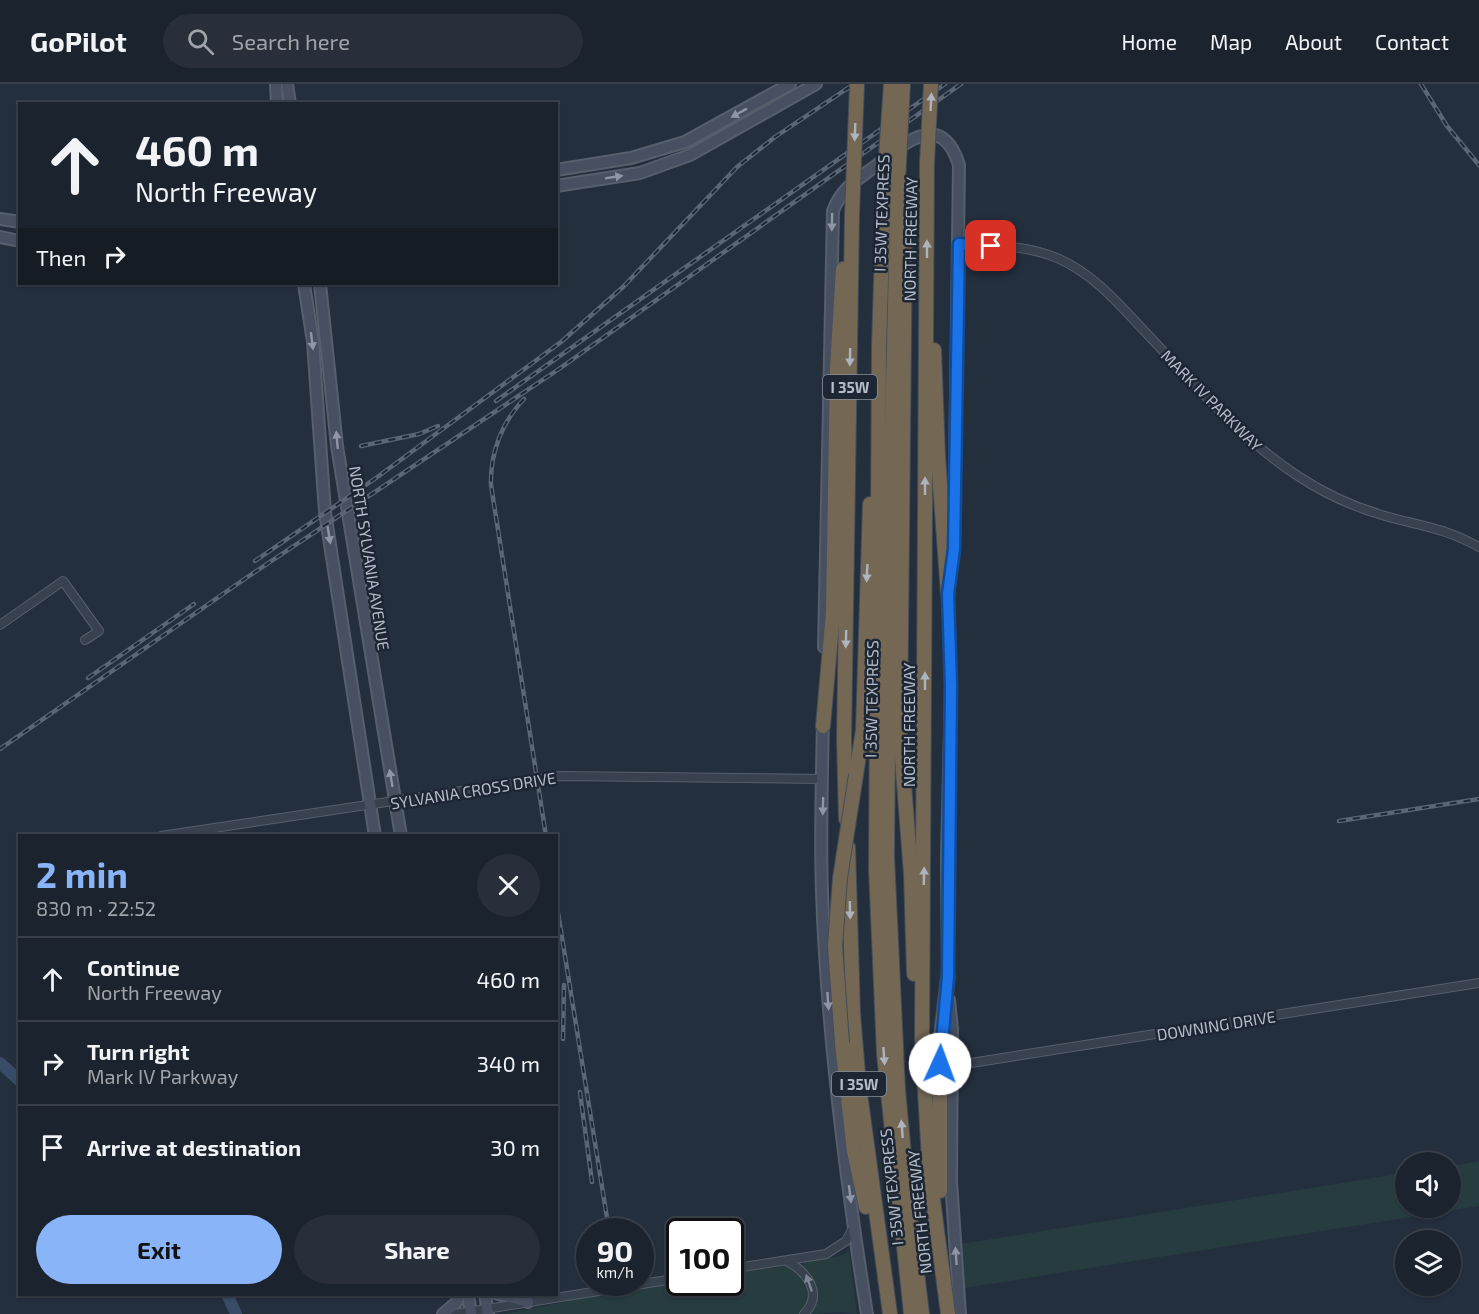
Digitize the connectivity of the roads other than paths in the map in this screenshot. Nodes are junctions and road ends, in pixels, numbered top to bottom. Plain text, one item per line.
1 (276, 84) edge
2 (287, 84) edge
3 (790, 84) edge
4 (816, 84) edge
5 (857, 84) edge
6 (891, 84) edge
7 (903, 84) edge
8 (932, 84) edge
9 (776, 92) junction
10 (277, 102) edge
11 (290, 102) edge
12 (784, 103) junction
13 (558, 170) edge
14 (895, 181) junction
15 (558, 186) edge
16 (849, 217) junction
17 (0, 219) edge
18 (18, 222) edge
19 (0, 237) edge
20 (18, 241) edge
21 (959, 244) junction
22 (926, 284) junction
23 (304, 285) edge
24 (320, 285) edge
25 (879, 346) junction
26 (334, 405) junction
27 (316, 410) junction
28 (1479, 547) edge
29 (948, 594) junction
30 (0, 625) edge
31 (85, 640) dead end
32 (823, 726) junction
33 (823, 780) junction
34 (395, 802) junction
35 (370, 805) junction
36 (174, 834) edge
37 (375, 834) edge
38 (401, 834) edge
39 (948, 977) junction
40 (1479, 983) edge
41 (922, 1040) junction
42 (952, 1066) junction
43 (936, 1219) junction
44 (853, 1228) junction
45 (786, 1260) junction
46 (744, 1267) edge
47 (666, 1280) edge
48 (459, 1296) edge
49 (468, 1296) edge
50 (485, 1296) edge
51 (506, 1296) edge
52 (528, 1302) junction
53 (487, 1311) edge
54 (471, 1312) edge
55 (443, 1314) edge
56 (455, 1314) edge
57 (804, 1314) edge
58 (867, 1314) edge
59 (882, 1314) edge
60 (890, 1314) edge
61 (911, 1314) edge
62 (922, 1314) edge
63 (948, 1314) edge
64 (960, 1314) edge

1 - 10 main road
2 - 11 main road
3 - 9 main road
4 - 12 main road
5 -> 16 highway, bridge
6 - 14 highway, I 35W TEXPRESS, bridge
7 - 14 highway, bridge
22 -> 8 highway, NORTH FREEWAY, bridge
9 - 12 main road
9 -> 13 main road
15 -> 12 main road
14 - 25 highway, I 35W TEXPRESS
14 - 41 highway
62 -> 14 highway, I 35W TEXPRESS
16 - 32 highway
16 -> 60 highway, I 35W
17 - 18 main road
19 - 20 main road
21 - 28 street, MARK IV PARKWAY
21 - 29 main road
21 -> 32 main road
22 - 29 highway
41 -> 22 highway, NORTH FREEWAY
23 -> 27 main road, NORTH SYLVANIA AVENUE
24 - 26 main road, NORTH SYLVANIA AVENUE
25 -> 59 highway, bridge
25 -> 61 highway, I 35W TEXPRESS
26 - 27 main road
34 -> 26 main road, NORTH SYLVANIA AVENUE
27 -> 35 main road, NORTH SYLVANIA AVENUE
29 - 39 main road, NORTH FREEWAY
30 - 31 street
32 - 33 main road
33 - 34 street, SYLVANIA CROSS DRIVE
33 -> 44 main road
34 - 35 street, SYLVANIA CROSS DRIVE
34 - 38 main road, NORTH SYLVANIA AVENUE
35 - 36 street, SYLVANIA CROSS DRIVE
35 - 37 main road, NORTH SYLVANIA AVENUE
39 - 42 main road, NORTH FREEWAY
39 - 43 highway
40 - 42 street, DOWNING DRIVE
41 - 43 highway, NORTH FREEWAY
64 -> 42 main road, NORTH FREEWAY
43 - 63 highway, NORTH FREEWAY
44 - 45 street
44 - 58 main road
45 - 46 street
57 -> 45 street
47 - 52 street
48 - 55 main road
49 - 54 main road
50 - 53 main road
51 - 52 main road
52 - 53 street
53 - 54 street
54 - 56 street

